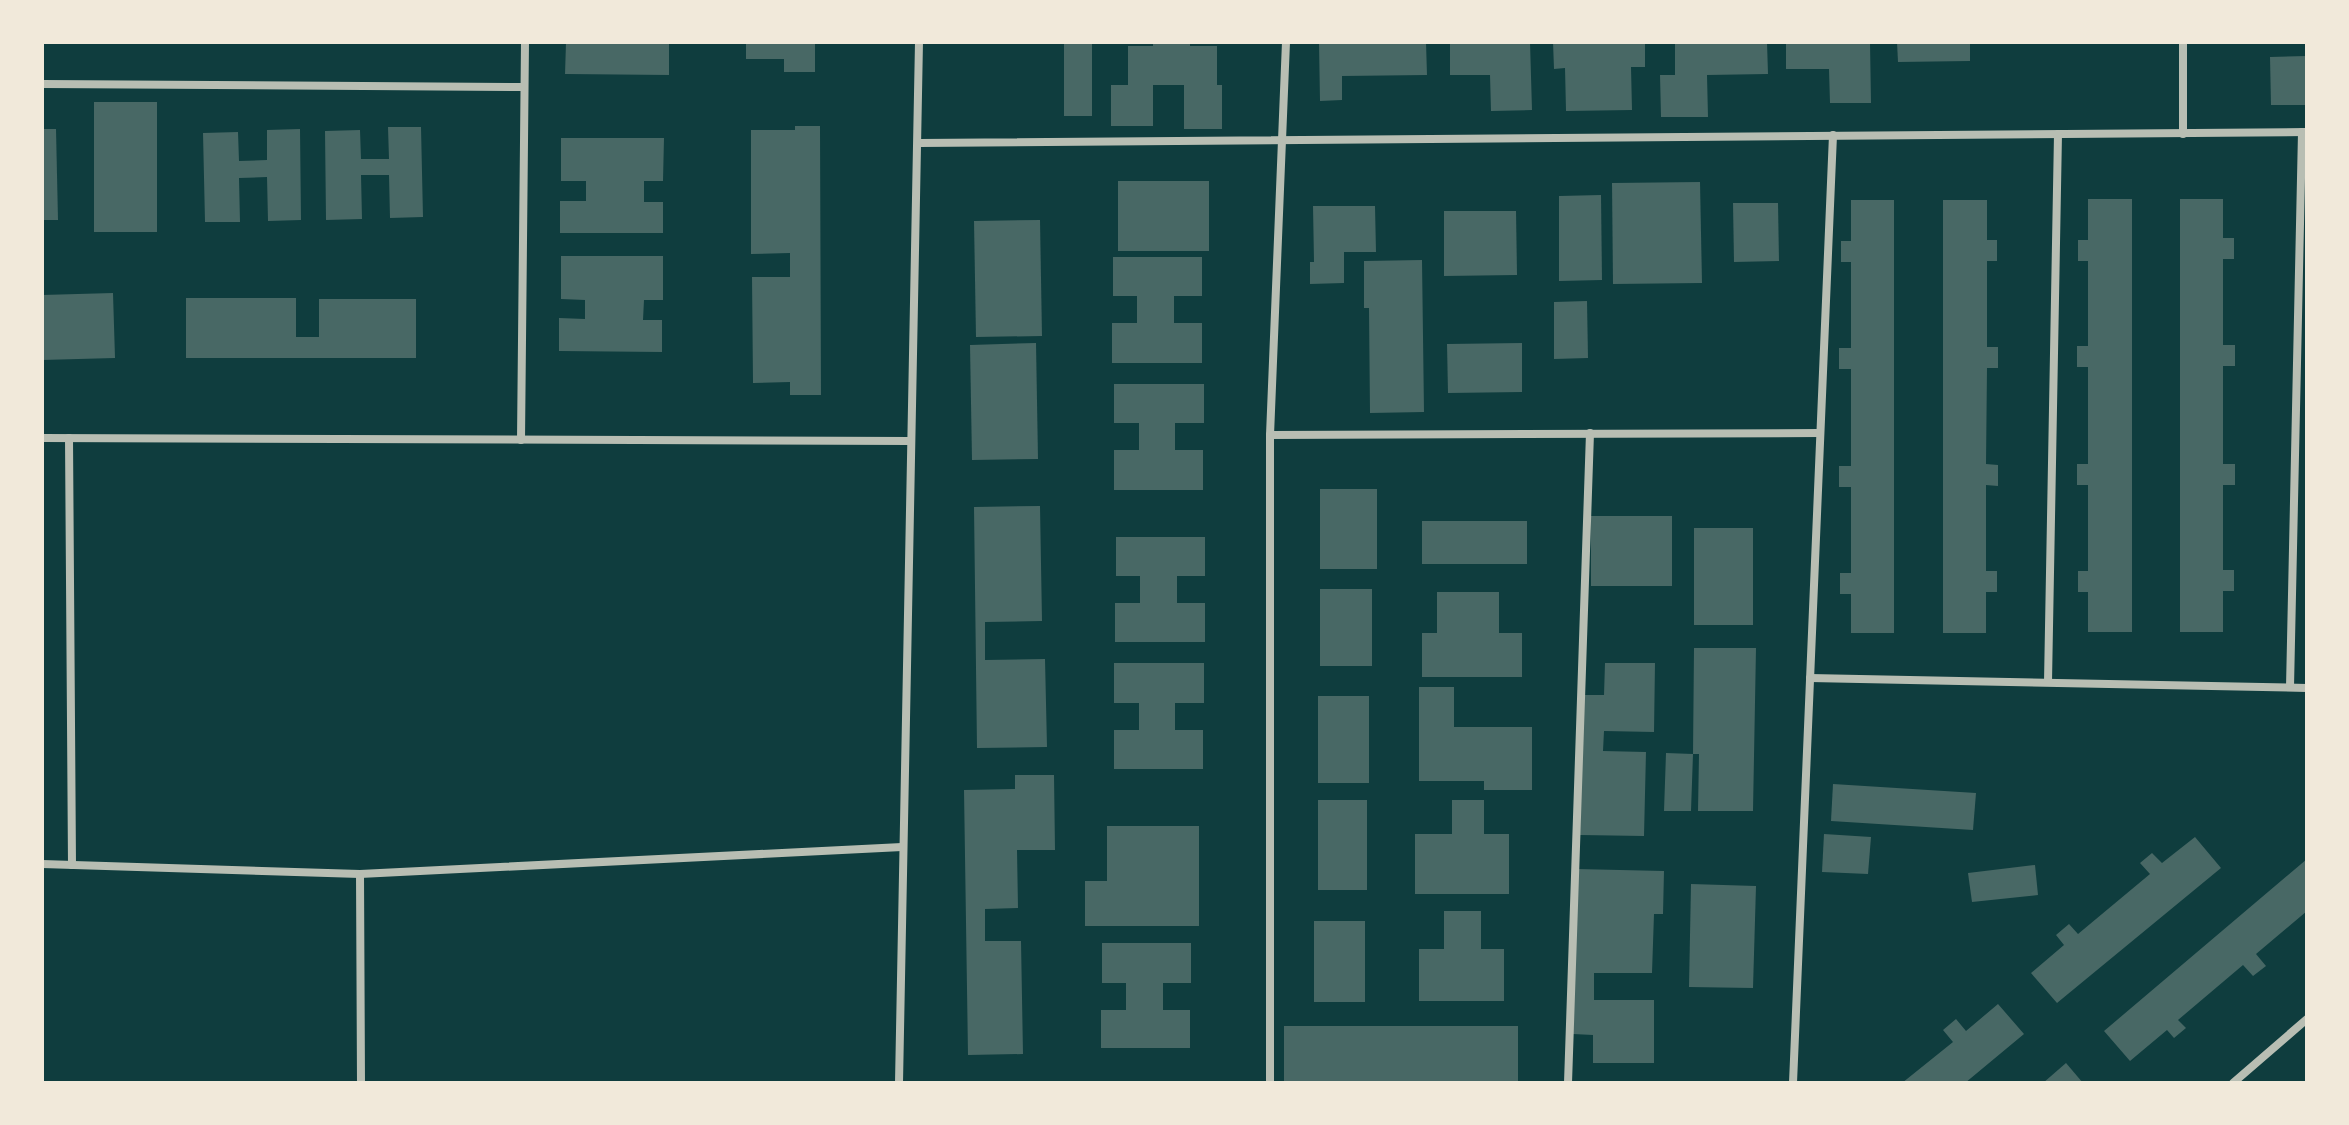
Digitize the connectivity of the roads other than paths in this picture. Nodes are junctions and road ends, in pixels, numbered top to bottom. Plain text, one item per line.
1 (525, 42) edge
2 (919, 42) edge
3 (1286, 42) edge
4 (2183, 42) edge
5 (42, 84) edge
6 (523, 87) junction
7 (2305, 132) edge
8 (2058, 134) junction
9 (2183, 134) junction
10 (1833, 135) junction
11 (1282, 140) junction
12 (919, 143) junction
13 (1590, 433) junction
14 (1820, 433) junction
15 (1270, 435) junction
16 (42, 438) edge
17 (69, 438) junction
18 (521, 440) junction
19 (911, 441) junction
20 (1810, 678) junction
21 (2048, 682) junction
22 (2290, 687) junction
23 (2307, 688) edge
24 (902, 847) junction
25 (42, 864) edge
26 (72, 865) junction
27 (360, 874) junction
28 (2307, 1019) edge
29 (361, 1083) edge
30 (899, 1083) edge
31 (1270, 1083) edge
32 (1568, 1083) edge
33 (1793, 1083) edge
34 (2233, 1083) edge

1 - 6 street
2 - 12 street
3 - 11 street
4 - 9 street
5 - 6 street
6 - 18 street
7 - 9 street
7 - 22 street
8 - 9 street
8 - 10 street
8 - 21 street
10 - 11 street
10 - 14 street
11 - 12 street
11 - 15 street
12 - 19 street
13 - 14 street
13 - 15 street
13 - 32 street
14 - 20 street
15 - 31 street
16 - 17 street
17 - 18 street
17 - 26 street
18 - 19 street
19 - 24 street
20 - 21 street
20 - 33 street
21 - 22 street
22 - 23 street
24 - 27 street
24 - 30 street
25 - 26 street
26 - 27 street
27 - 29 street
28 - 34 street

